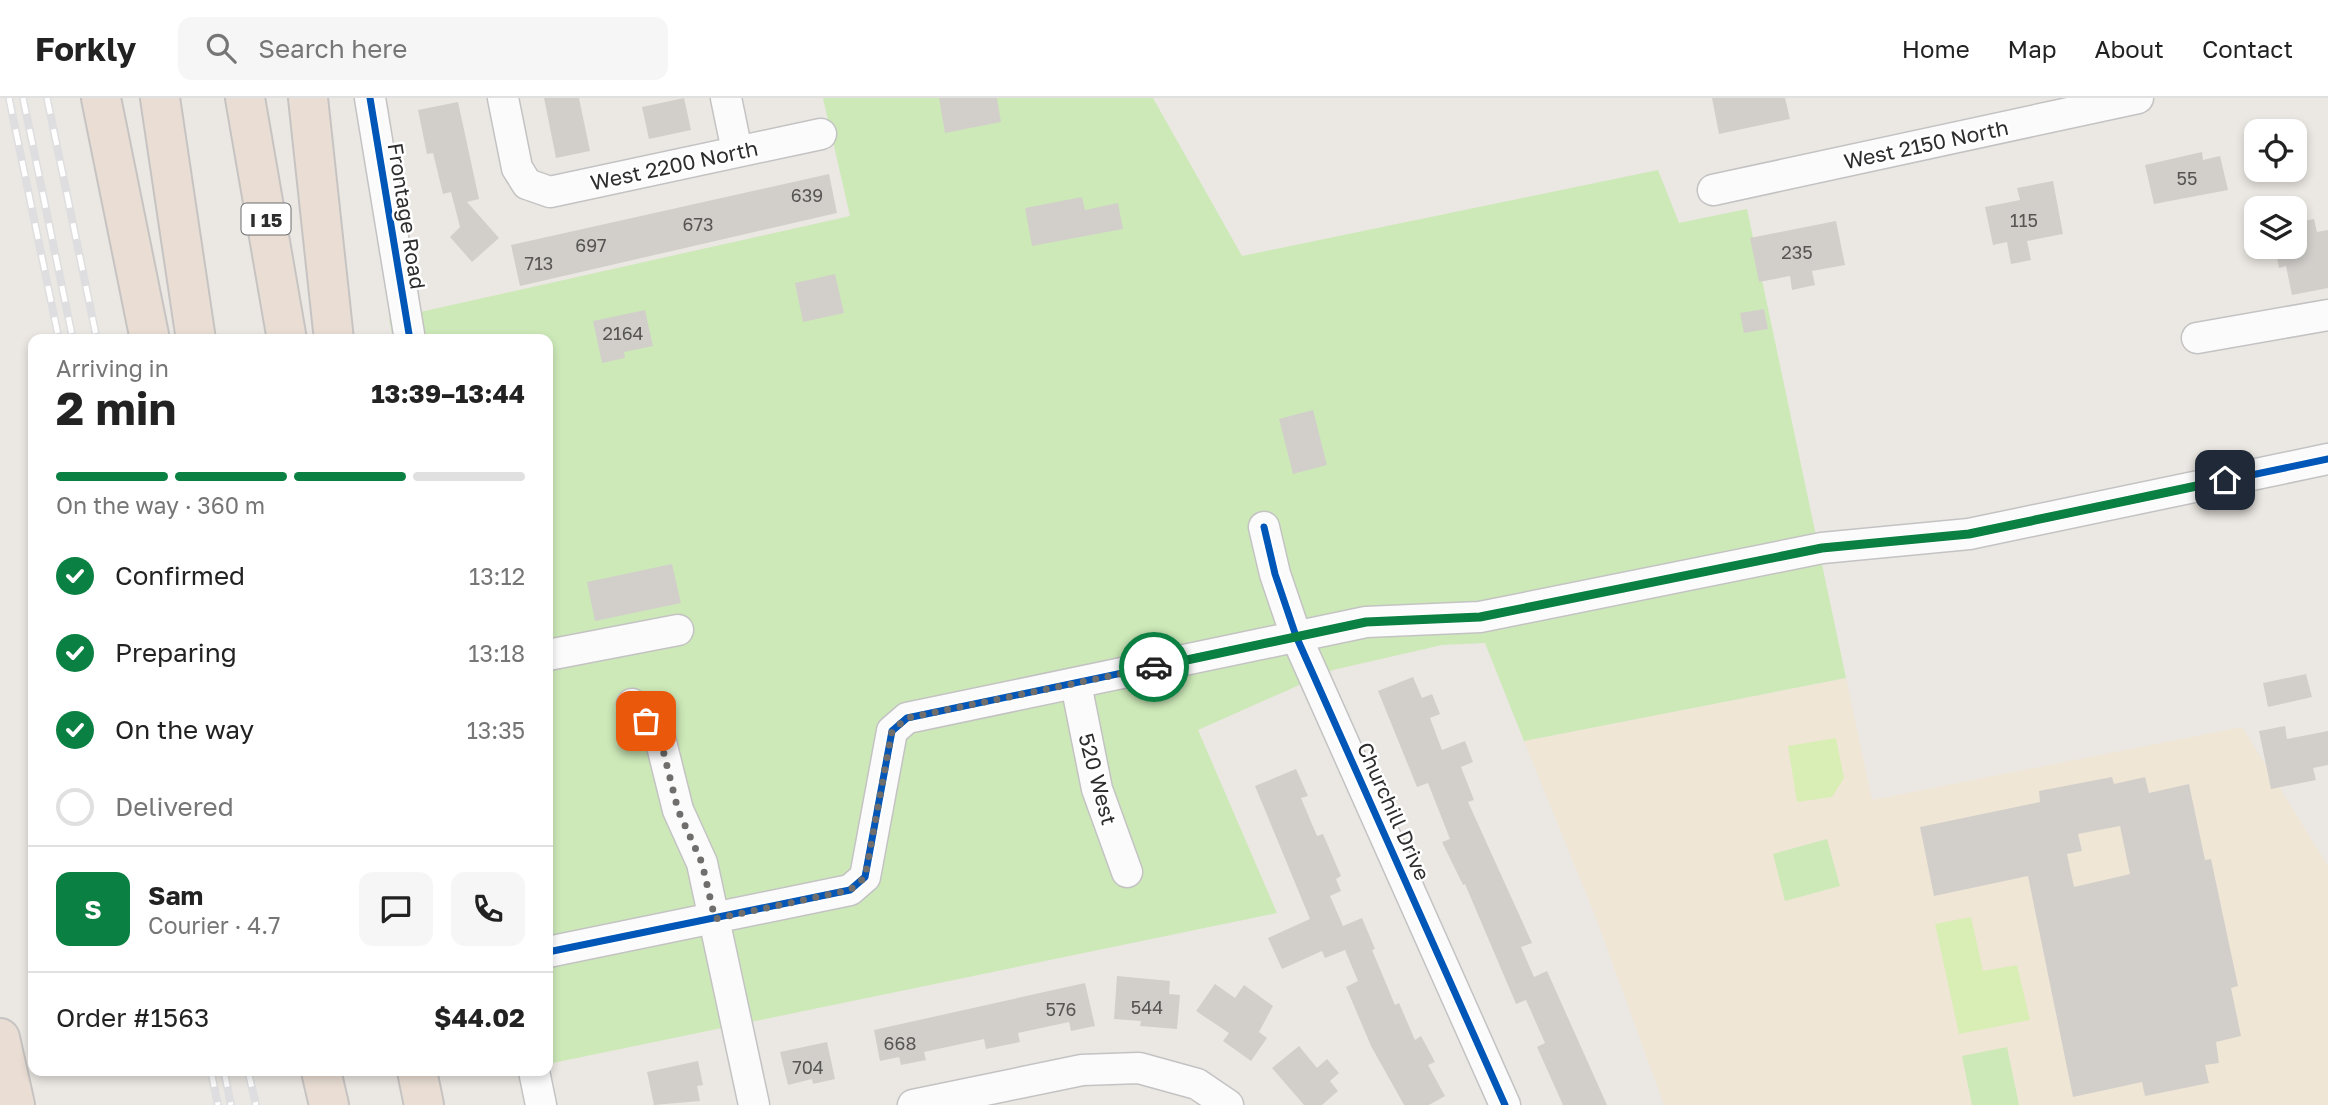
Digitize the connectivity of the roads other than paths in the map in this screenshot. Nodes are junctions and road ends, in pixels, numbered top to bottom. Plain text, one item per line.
1 (101, 98) edge
2 (160, 98) edge
3 (245, 98) edge
4 (308, 98) edge
5 (370, 98) edge
6 (503, 98) edge
7 (726, 98) edge
8 (2138, 98) edge
9 (821, 134) dead end
10 (737, 152) junction
11 (1713, 190) dead end
12 (2328, 315) edge
13 (149, 334) edge
14 (194, 334) edge
15 (286, 334) edge
16 (333, 334) edge
17 (409, 334) edge
18 (2197, 338) dead end
19 (2328, 459) edge
20 (1264, 527) dead end
21 (678, 630) dead end
22 (1296, 636) junction
23 (553, 654) edge
24 (1076, 684) junction
25 (632, 704) dead end
26 (1127, 872) dead end
27 (715, 919) junction
28 (553, 952) edge
29 (0, 1038) edge
30 (324, 1076) edge
31 (418, 1076) edge
32 (535, 1076) edge
33 (15, 1105) edge
34 (330, 1105) edge
35 (424, 1105) edge
36 (541, 1105) edge
37 (754, 1105) edge
38 (913, 1105) edge
39 (1228, 1105) edge
40 (1505, 1105) edge

1 - 13 highway
2 - 14 highway
3 - 15 highway, I 15
4 - 16 highway
5 - 17 street, Frontage Road
6 - 10 street, West 2200 North
7 - 10 street
8 - 11 street, West 2150 North
9 - 10 street, West 2200 North
12 - 18 street
19 - 22 street
20 - 22 street, Churchill Drive
21 - 23 street
22 - 24 street
22 - 40 street, Churchill Drive
24 - 26 street, 520 West
24 - 27 street
25 - 27 street
27 - 28 street
27 - 37 street
29 - 33 highway
30 - 34 highway
31 - 35 highway
32 - 36 street
38 - 39 street

